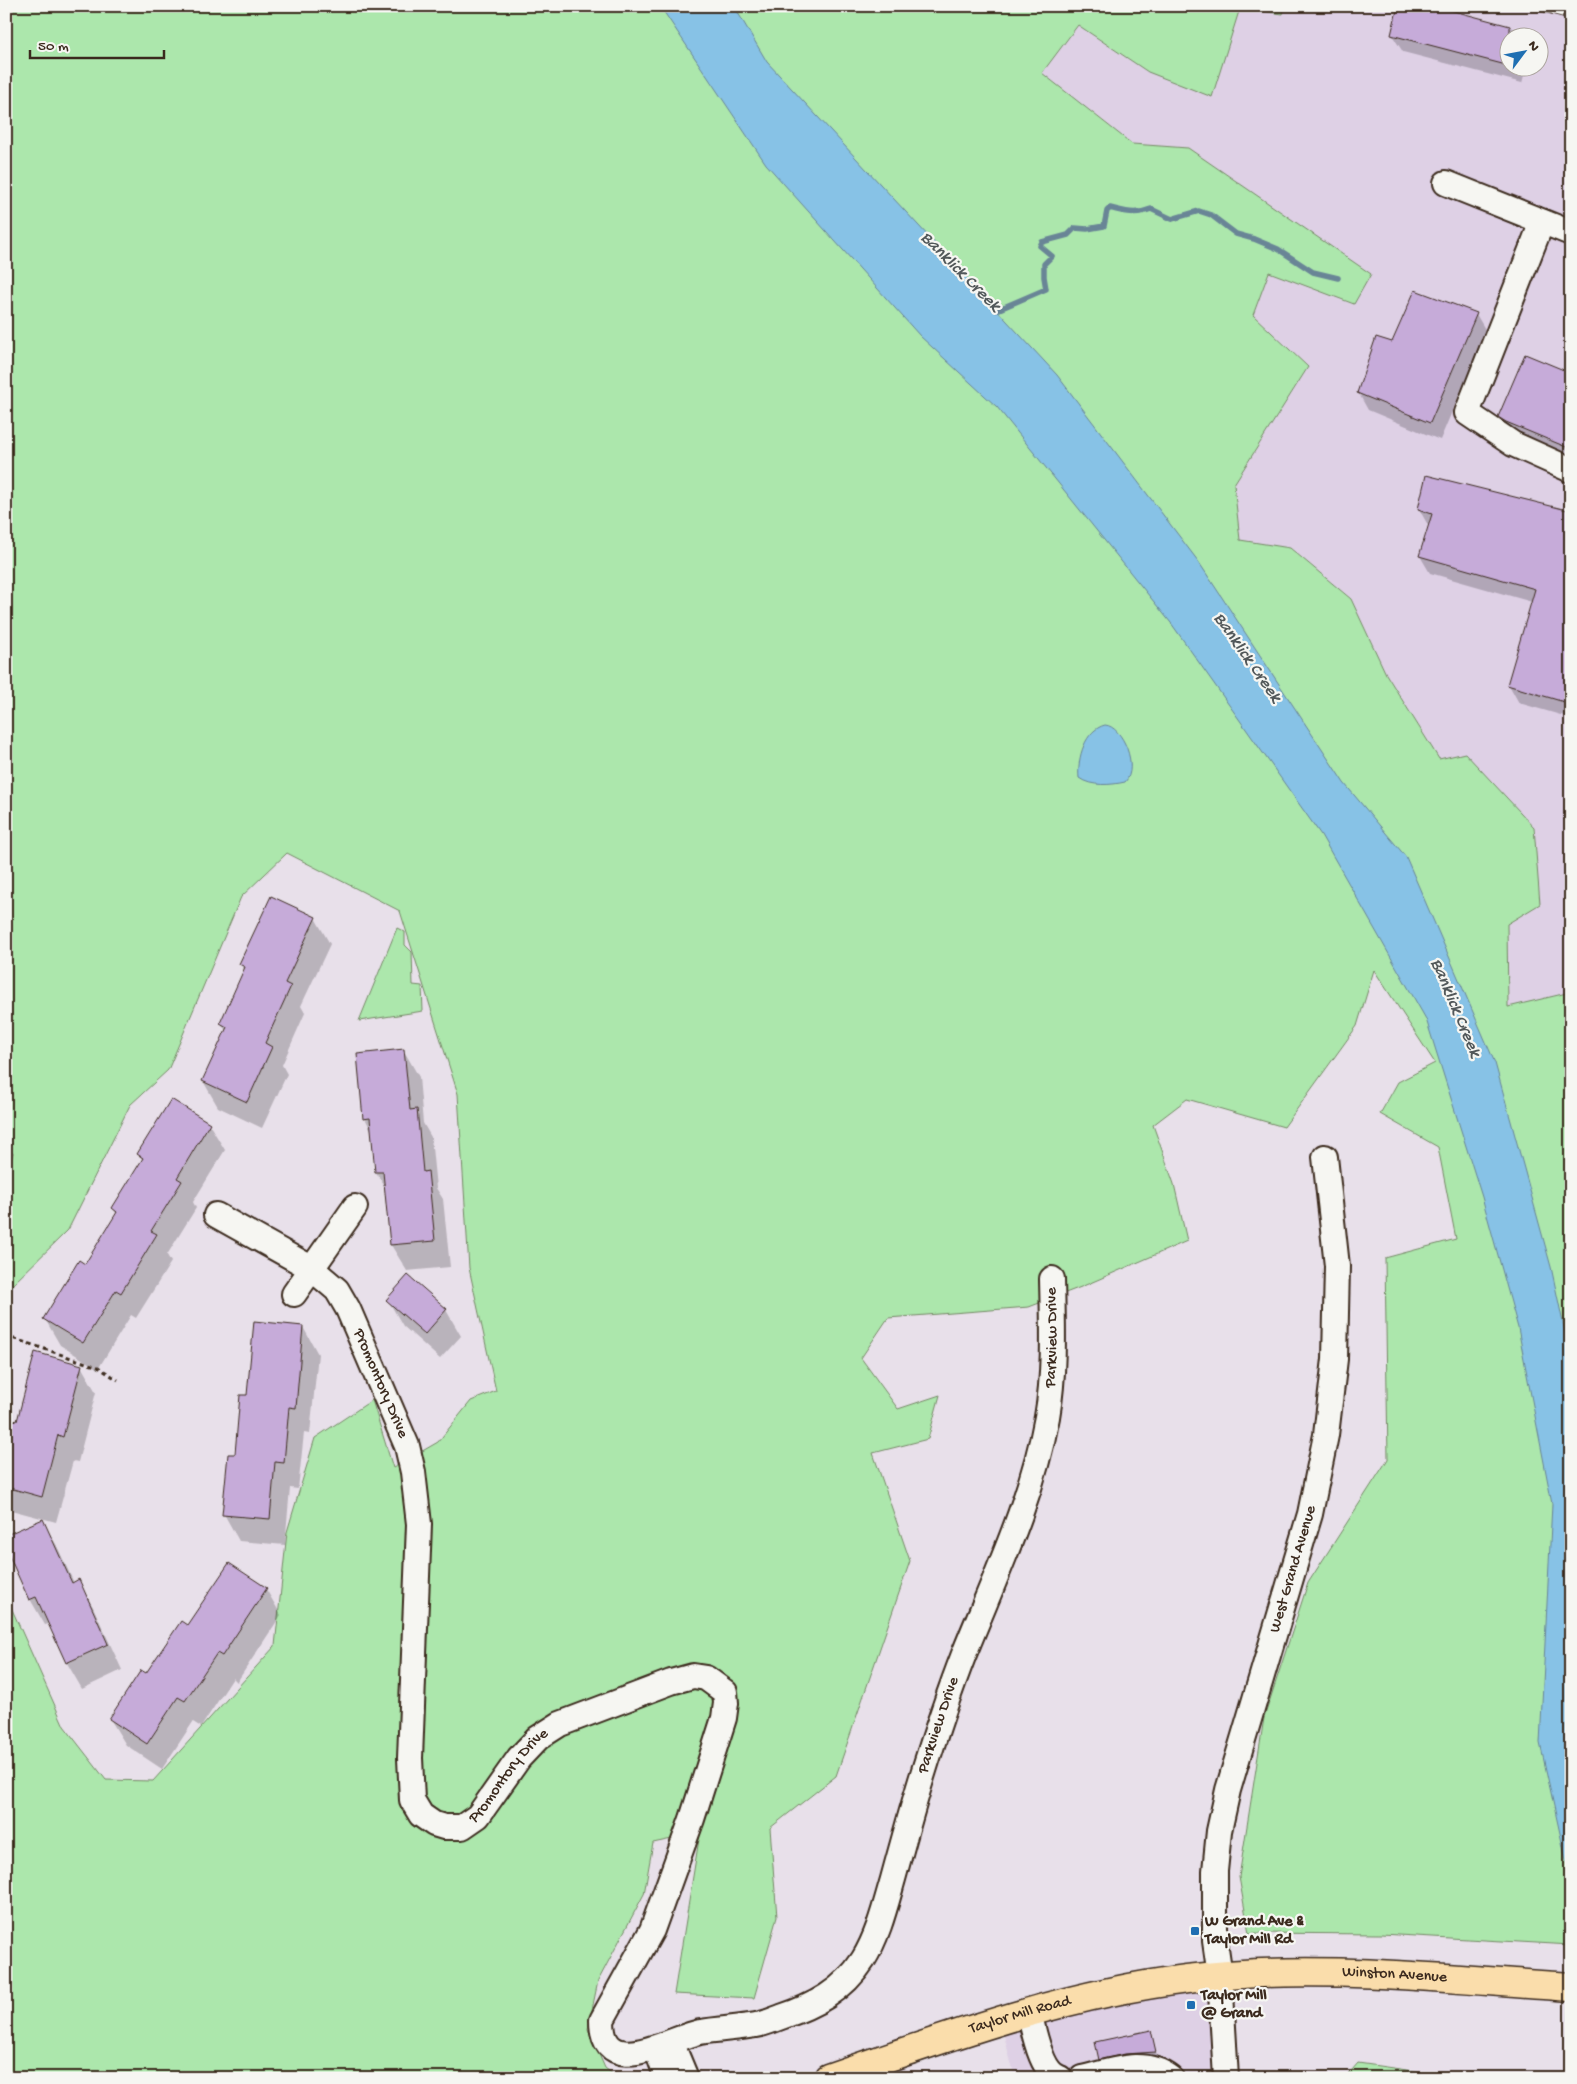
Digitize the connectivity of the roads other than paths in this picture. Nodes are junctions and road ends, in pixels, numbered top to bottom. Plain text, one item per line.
1 (1446, 183) dead end
2 (1542, 222) junction
3 (1571, 233) edge
4 (1571, 470) edge
5 (1325, 1157) dead end
6 (355, 1207) dead end
7 (216, 1215) dead end
8 (311, 1268) junction
9 (1052, 1279) dead end
10 (294, 1294) dead end
11 (1220, 1976) junction
12 (1571, 1987) edge
13 (1029, 2012) junction
14 (664, 2045) junction
15 (667, 2078) edge
16 (686, 2078) edge
17 (828, 2078) edge
18 (1060, 2078) edge
19 (1082, 2078) edge
20 (1171, 2078) edge
21 (1226, 2078) edge

1 - 2 street
2 - 3 street
2 - 4 street
5 - 11 street, West Grand Avenue
6 - 8 street
7 - 8 street, Promontory Drive
8 - 10 street
8 - 14 street, Promontory Drive
9 - 14 street, Parkview Drive
11 - 12 main road, Winston Avenue
11 - 13 main road, Taylor Mill Road
11 - 21 street, West Grand Avenue
13 - 17 main road, Taylor Mill Road
13 - 18 street
14 - 15 street
14 - 16 street
19 - 20 street

